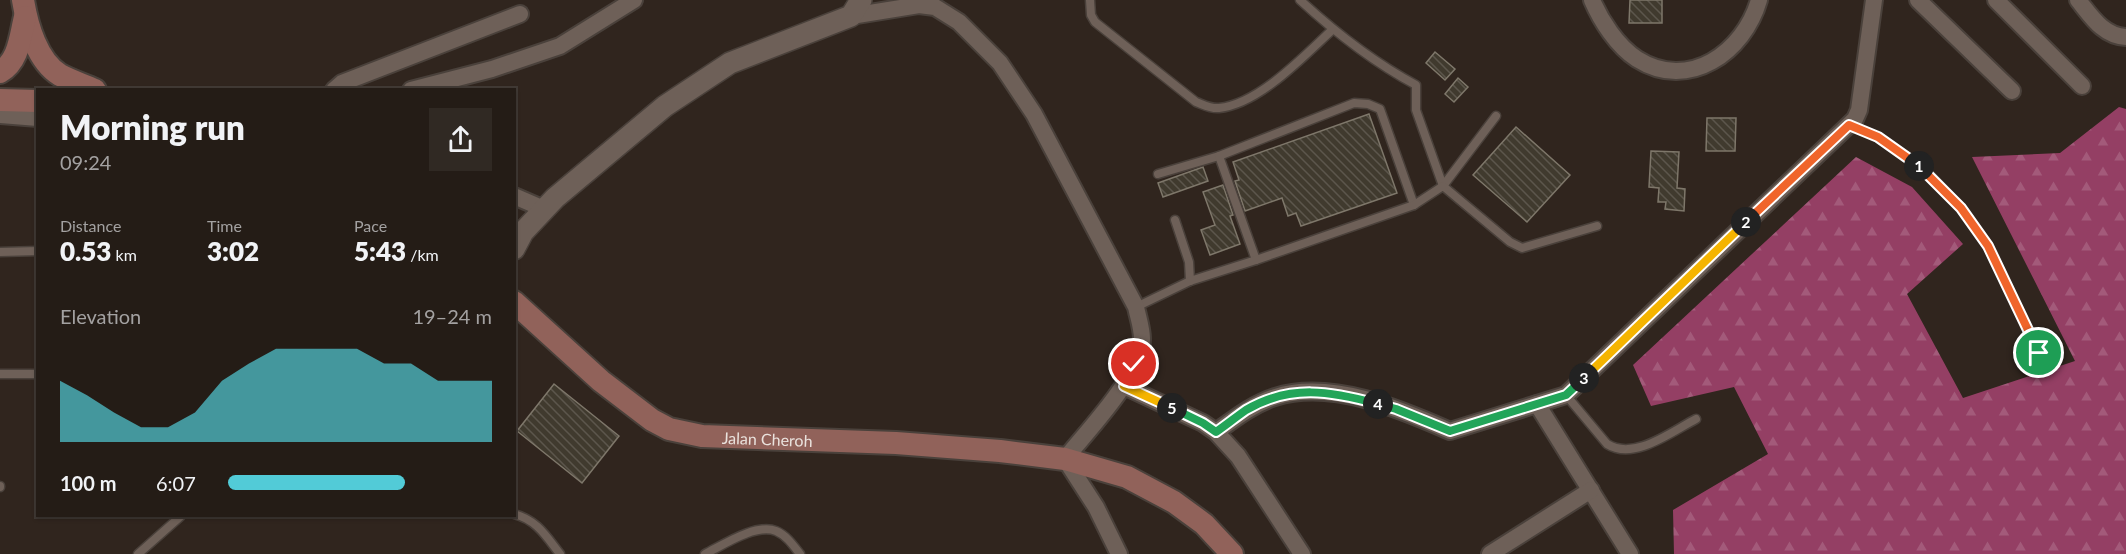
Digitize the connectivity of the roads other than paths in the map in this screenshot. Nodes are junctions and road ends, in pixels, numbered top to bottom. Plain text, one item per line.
1 (634, 0) edge
2 (1090, 0) edge
3 (1300, 0) edge
4 (1592, 0) edge
5 (1759, 0) edge
6 (1874, 0) edge
7 (1918, 0) edge
8 (2078, 0) edge
9 (2005, 3) edge
10 (24, 8) edge
11 (856, 8) edge
12 (520, 14) dead end
13 (1332, 30) junction
14 (2126, 37) edge
15 (0, 72) edge
16 (2082, 86) dead end
17 (90, 88) edge
18 (336, 88) edge
19 (419, 88) edge
20 (2012, 91) dead end
21 (0, 100) edge
22 (36, 101) edge
23 (0, 115) edge
24 (1496, 116) dead end
25 (36, 118) edge
26 (1849, 125) junction
27 (1219, 156) junction
28 (1158, 174) dead end
29 (1443, 186) junction
30 (516, 197) edge
31 (1414, 205) junction
32 (544, 209) junction
33 (1175, 220) dead end
34 (1597, 226) dead end
35 (516, 245) edge
36 (0, 252) edge
37 (36, 252) edge
38 (1256, 260) junction
39 (1190, 281) junction
40 (516, 304) edge
41 (1136, 307) junction
42 (2039, 353) dead end
43 (0, 374) edge
44 (36, 374) edge
45 (1124, 386) junction
46 (1566, 395) junction
47 (1537, 404) junction
48 (1696, 419) dead end
49 (1216, 432) junction
50 (1065, 459) junction
51 (1590, 490) junction
52 (516, 515) edge
53 (180, 517) edge
54 (138, 554) edge
55 (560, 554) edge
56 (705, 554) edge
57 (800, 554) edge
58 (1119, 554) edge
59 (1232, 554) edge
60 (1302, 554) edge
61 (1490, 554) edge
62 (1630, 554) edge

1 - 19 street
2 - 13 lane
3 - 13 lane
4 - 5 street
6 - 26 street
7 - 20 street
8 - 14 street
9 - 16 street
10 - 15 main road
10 - 17 main road
11 - 32 street
11 - 41 street
12 - 18 street
13 - 29 lane
21 - 22 main road
23 - 25 street
24 - 29 lane
26 - 42 lane
26 - 46 street
27 - 28 lane
27 - 31 lane
27 - 38 lane
29 - 31 lane
29 - 34 lane
30 - 32 street
31 - 38 lane
32 - 35 street
33 - 39 lane
36 - 37 lane
38 - 39 lane
39 - 41 lane
40 - 50 main road, Jalan Cheroh
41 - 45 street
43 - 44 lane
45 - 49 street
45 - 50 street
46 - 47 street
46 - 48 lane
47 - 49 street
47 - 51 street
49 - 60 street
50 - 58 street
50 - 59 main road, Jalan Cheroh
51 - 61 street
51 - 62 street
52 - 55 lane
53 - 54 lane
56 - 57 lane

